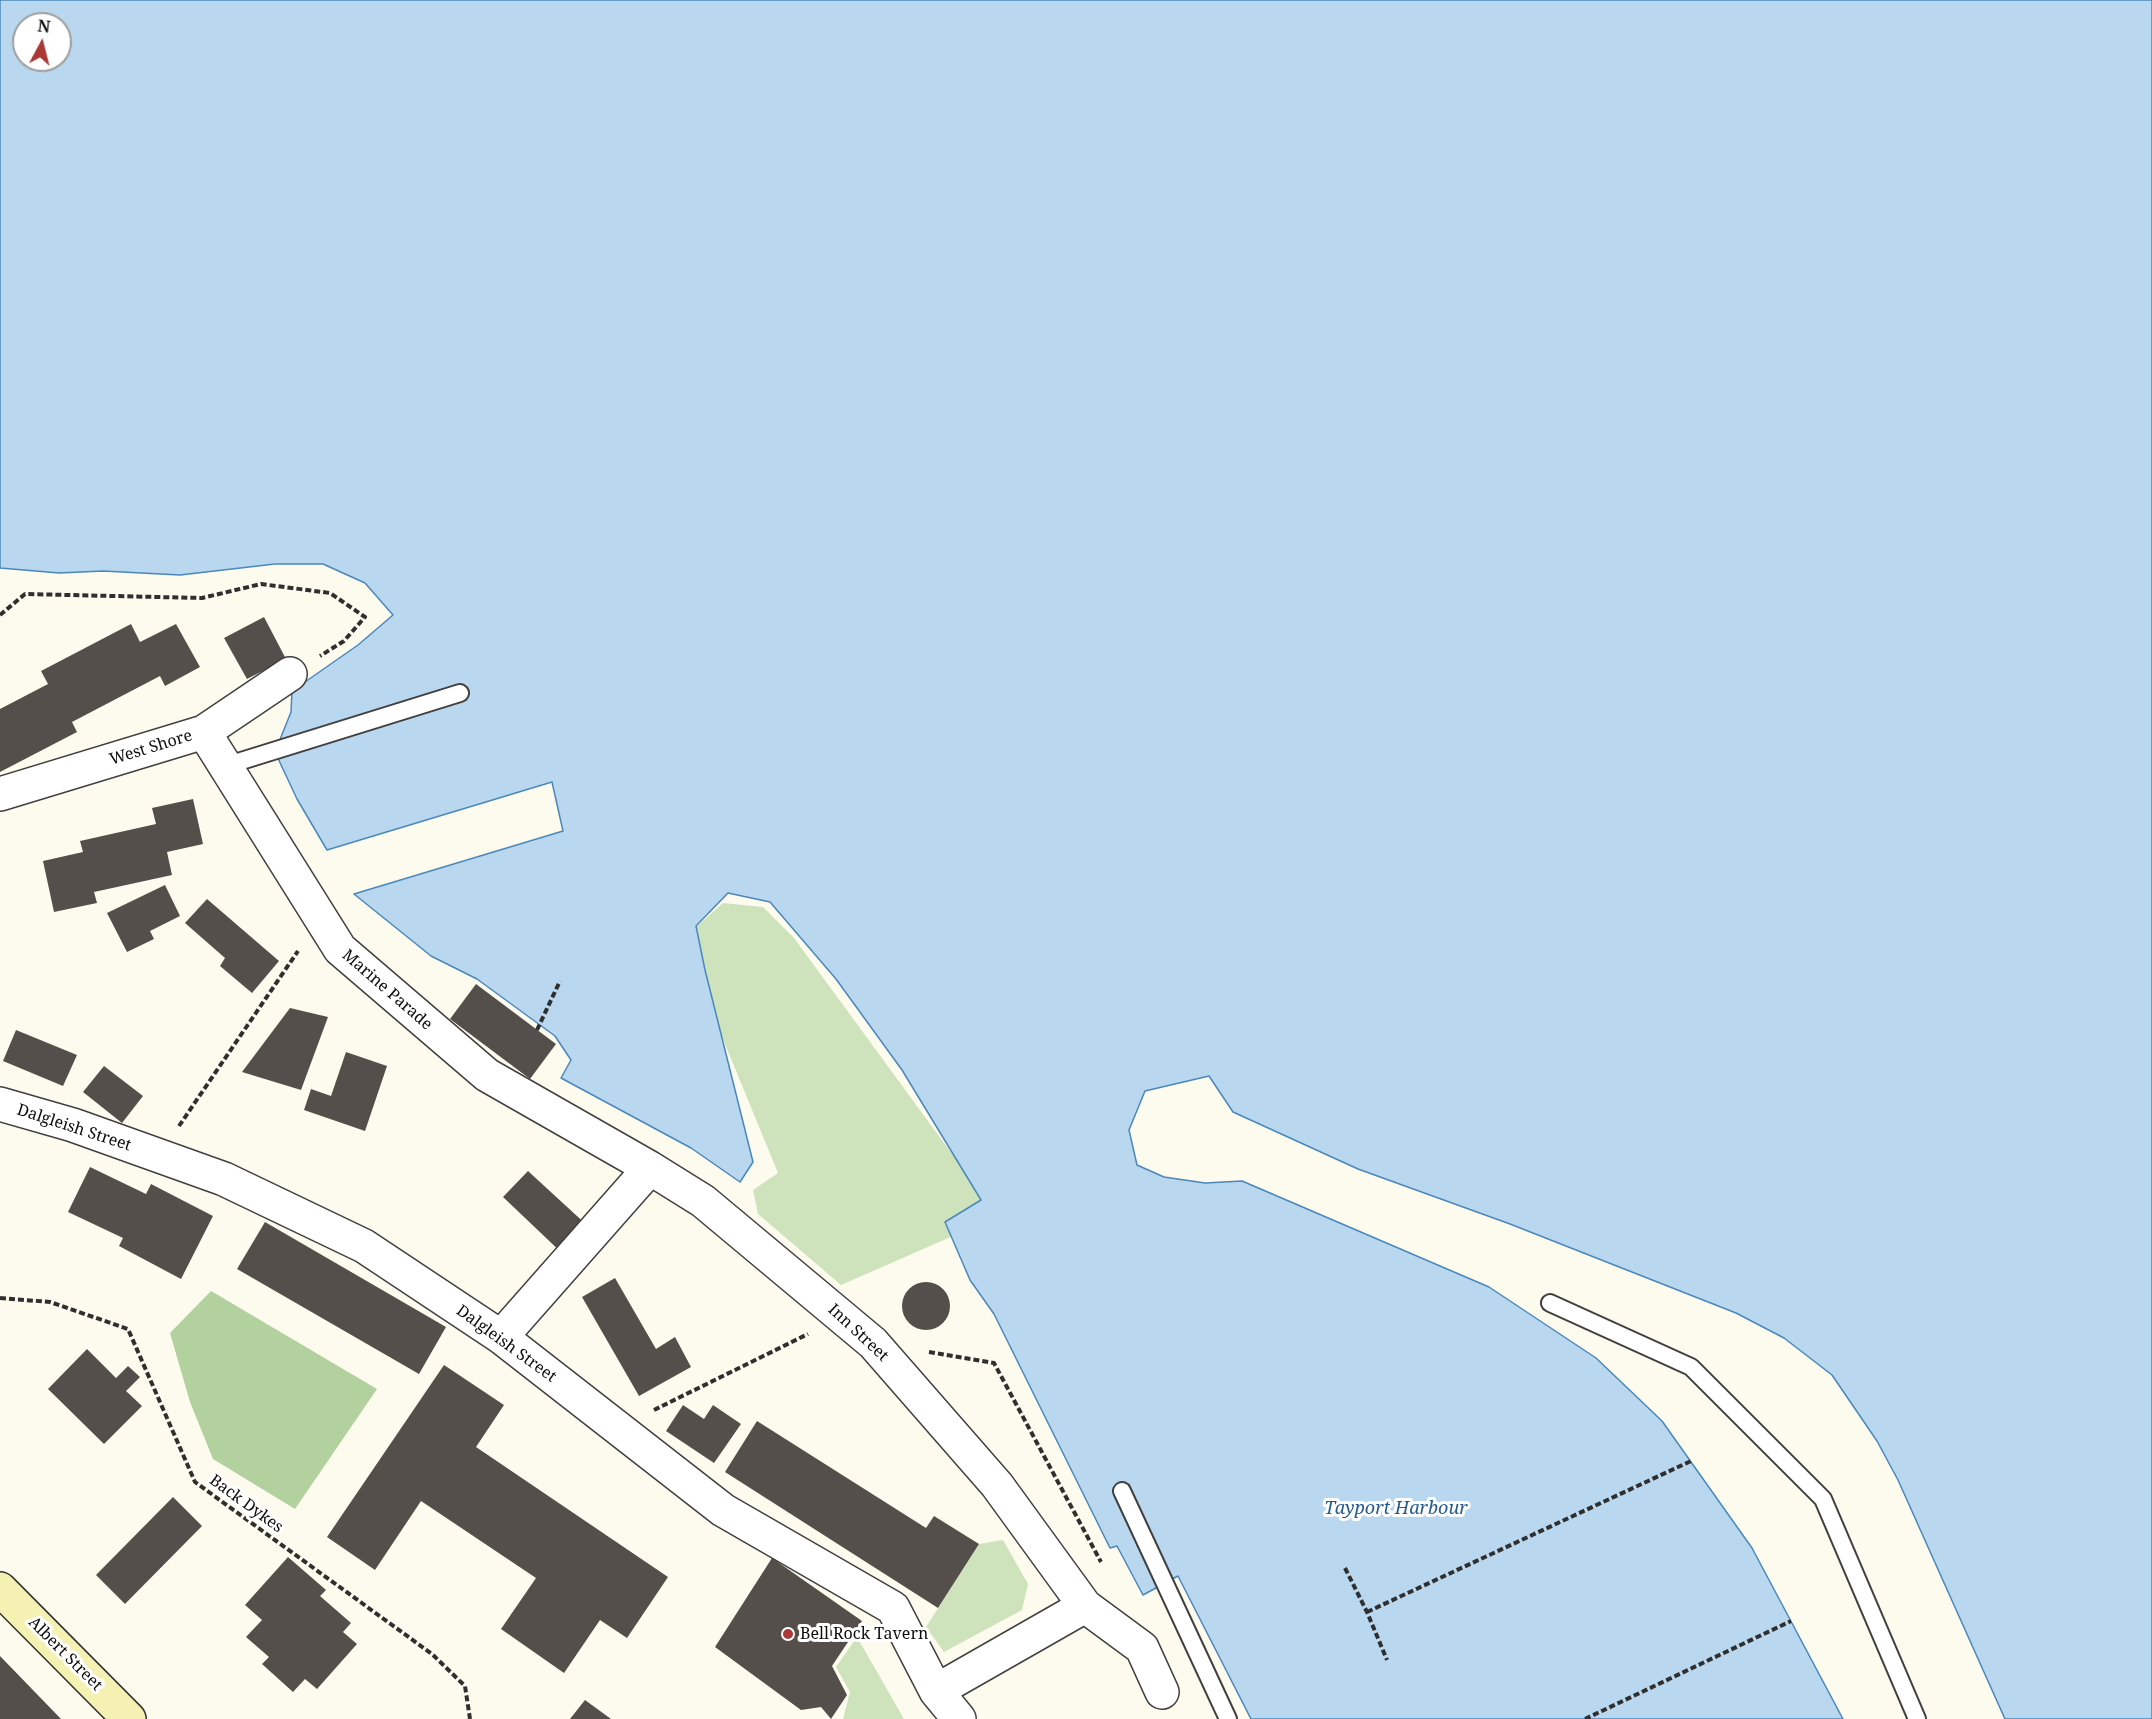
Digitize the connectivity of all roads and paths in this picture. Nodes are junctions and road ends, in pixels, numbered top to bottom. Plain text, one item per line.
1 (0, 615) edge
2 (290, 674) joint
3 (460, 693) dead end
4 (204, 732) junction
5 (225, 766) junction
6 (0, 795) edge
7 (321, 918) junction
8 (560, 981) dead end
9 (537, 1030) dead end
10 (0, 1104) edge
11 (159, 1156) junction
12 (650, 1168) junction
13 (0, 1298) edge
14 (1550, 1303) dead end
15 (842, 1317) junction
16 (501, 1337) junction
17 (618, 1428) junction
18 (1691, 1461) dead end
19 (1122, 1491) dead end
20 (1345, 1568) dead end
21 (0, 1590) edge
22 (1085, 1606) junction
23 (1367, 1612) junction
24 (1791, 1621) dead end
25 (1387, 1660) dead end
26 (936, 1691) junction
27 (1162, 1692) dead end
28 (129, 1719) edge
29 (470, 1719) edge
30 (958, 1719) edge
31 (1228, 1719) edge
32 (1585, 1719) edge
33 (1917, 1719) edge

1 - 2 path
2 - 4 street, West Shore
3 - 5 lane
4 - 5 street, Marine Parade
4 - 6 street, West Shore
5 - 7 street, Marine Parade
7 - 11 path
7 - 12 street, Marine Parade
8 - 9 path
10 - 11 street, Dalgleish Street
11 - 16 street, Dalgleish Street
12 - 15 street, Inn Street
12 - 16 street
13 - 29 path, Back Dykes
14 - 33 lane
15 - 17 path
15 - 22 street, Inn Street
16 - 17 street, Dalgleish Street
17 - 26 street, Dalgleish Street
18 - 23 path
19 - 31 lane
20 - 23 path
21 - 28 main road, Albert Street
22 - 26 street
22 - 27 street, Inn Street
23 - 25 path
24 - 32 path
26 - 30 street, Dalgleish Street

